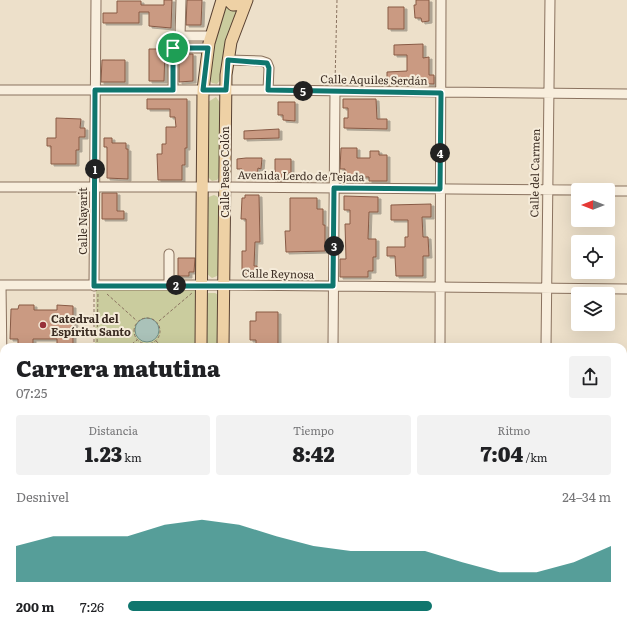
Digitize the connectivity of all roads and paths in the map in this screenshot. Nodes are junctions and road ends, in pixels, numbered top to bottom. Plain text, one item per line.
1 (96, 0) edge
2 (181, 0) edge
3 (222, 0) edge
4 (228, 0) edge
5 (337, 0) edge
6 (441, 0) edge
7 (550, 0) edge
8 (246, 2) edge
9 (210, 36) junction
10 (208, 48) junction
11 (228, 60) junction
12 (0, 90) edge
13 (95, 90) junction
14 (173, 90) junction
15 (203, 90) junction
16 (226, 90) junction
17 (268, 90) junction
18 (335, 91) junction
19 (441, 93) junction
20 (548, 94) junction
21 (627, 94) edge
22 (0, 187) edge
23 (95, 187) junction
24 (202, 187) junction
25 (225, 187) junction
26 (334, 188) junction
27 (440, 189) junction
28 (547, 190) junction
29 (571, 190) edge
30 (615, 190) edge
31 (627, 191) edge
32 (168, 254) dead end
33 (1, 285) edge
34 (169, 285) junction
35 (224, 285) junction
36 (94, 286) junction
37 (333, 286) junction
38 (198, 288) junction
39 (440, 288) junction
40 (546, 289) junction
41 (627, 289) edge
42 (187, 291) dead end
43 (194, 298) dead end
44 (138, 321) junction
45 (158, 321) junction
46 (137, 340) junction
47 (156, 342) joint
48 (2, 343) edge
49 (94, 343) edge
50 (97, 343) edge
51 (133, 343) edge
52 (201, 343) edge
53 (223, 343) edge
54 (333, 343) edge
55 (440, 343) edge
56 (546, 343) edge

1 - 13 street, Calle Nayarit
2 - 9 street
3 - 9 main road, Calle Paseo Colón
4 - 8 main road
5 - 18 path
6 - 19 street
7 - 20 street, Calle del Carmen
8 - 11 main road, Calle Paseo Colón
9 - 10 main road, Calle Paseo Colón
10 - 14 street
10 - 15 main road, Calle Paseo Colón
11 - 16 main road, Calle Paseo Colón
11 - 17 street
12 - 13 street, Calle Aquiles Serdán
13 - 14 street, Calle Aquiles Serdán
13 - 23 street, Calle Nayarit
14 - 15 street, Calle Aquiles Serdán
15 - 16 street, Calle Aquiles Serdán
15 - 24 main road, Calle Paseo Colón
16 - 17 street, Calle Aquiles Serdán
16 - 25 main road, Calle Paseo Colón
17 - 18 street, Calle Aquiles Serdán
18 - 19 street, Calle Aquiles Serdán
18 - 26 street
19 - 20 street, Calle Aquiles Serdán
19 - 27 street
20 - 21 street, Calle Aquiles Serdán
20 - 28 street, Calle del Carmen
22 - 23 street, Avenida Lerdo de Tejada
23 - 24 street, Avenida Lerdo de Tejada
23 - 36 street, Calle Nayarit
24 - 25 street, Avenida Lerdo de Tejada
24 - 38 main road, Calle Paseo Colón
25 - 26 street, Avenida Lerdo de Tejada
25 - 35 main road, Calle Paseo Colón
26 - 27 street, Avenida Lerdo de Tejada
26 - 37 street
27 - 28 street, Avenida Lerdo de Tejada
27 - 39 street
28 - 29 street, Avenida Lerdo de Tejada
28 - 40 street, Calle del Carmen
30 - 31 street
32 - 34 street
33 - 36 street, Calle Reynosa
33 - 48 street
34 - 36 street, Calle Reynosa
34 - 38 street, Calle Reynosa
35 - 37 street, Calle Reynosa
35 - 38 street, Calle Reynosa
35 - 53 main road, Calle Paseo Colón
36 - 49 path
37 - 39 street, Calle Reynosa
37 - 54 street
38 - 42 path
38 - 43 path
38 - 45 path
38 - 52 main road, Calle Paseo Colón
39 - 40 street, Calle Reynosa
39 - 55 street
40 - 41 street, Calle Reynosa
40 - 56 street, Calle del Carmen
44 - 45 path
44 - 46 path
44 - 50 path
45 - 47 path
46 - 47 path
46 - 51 path

